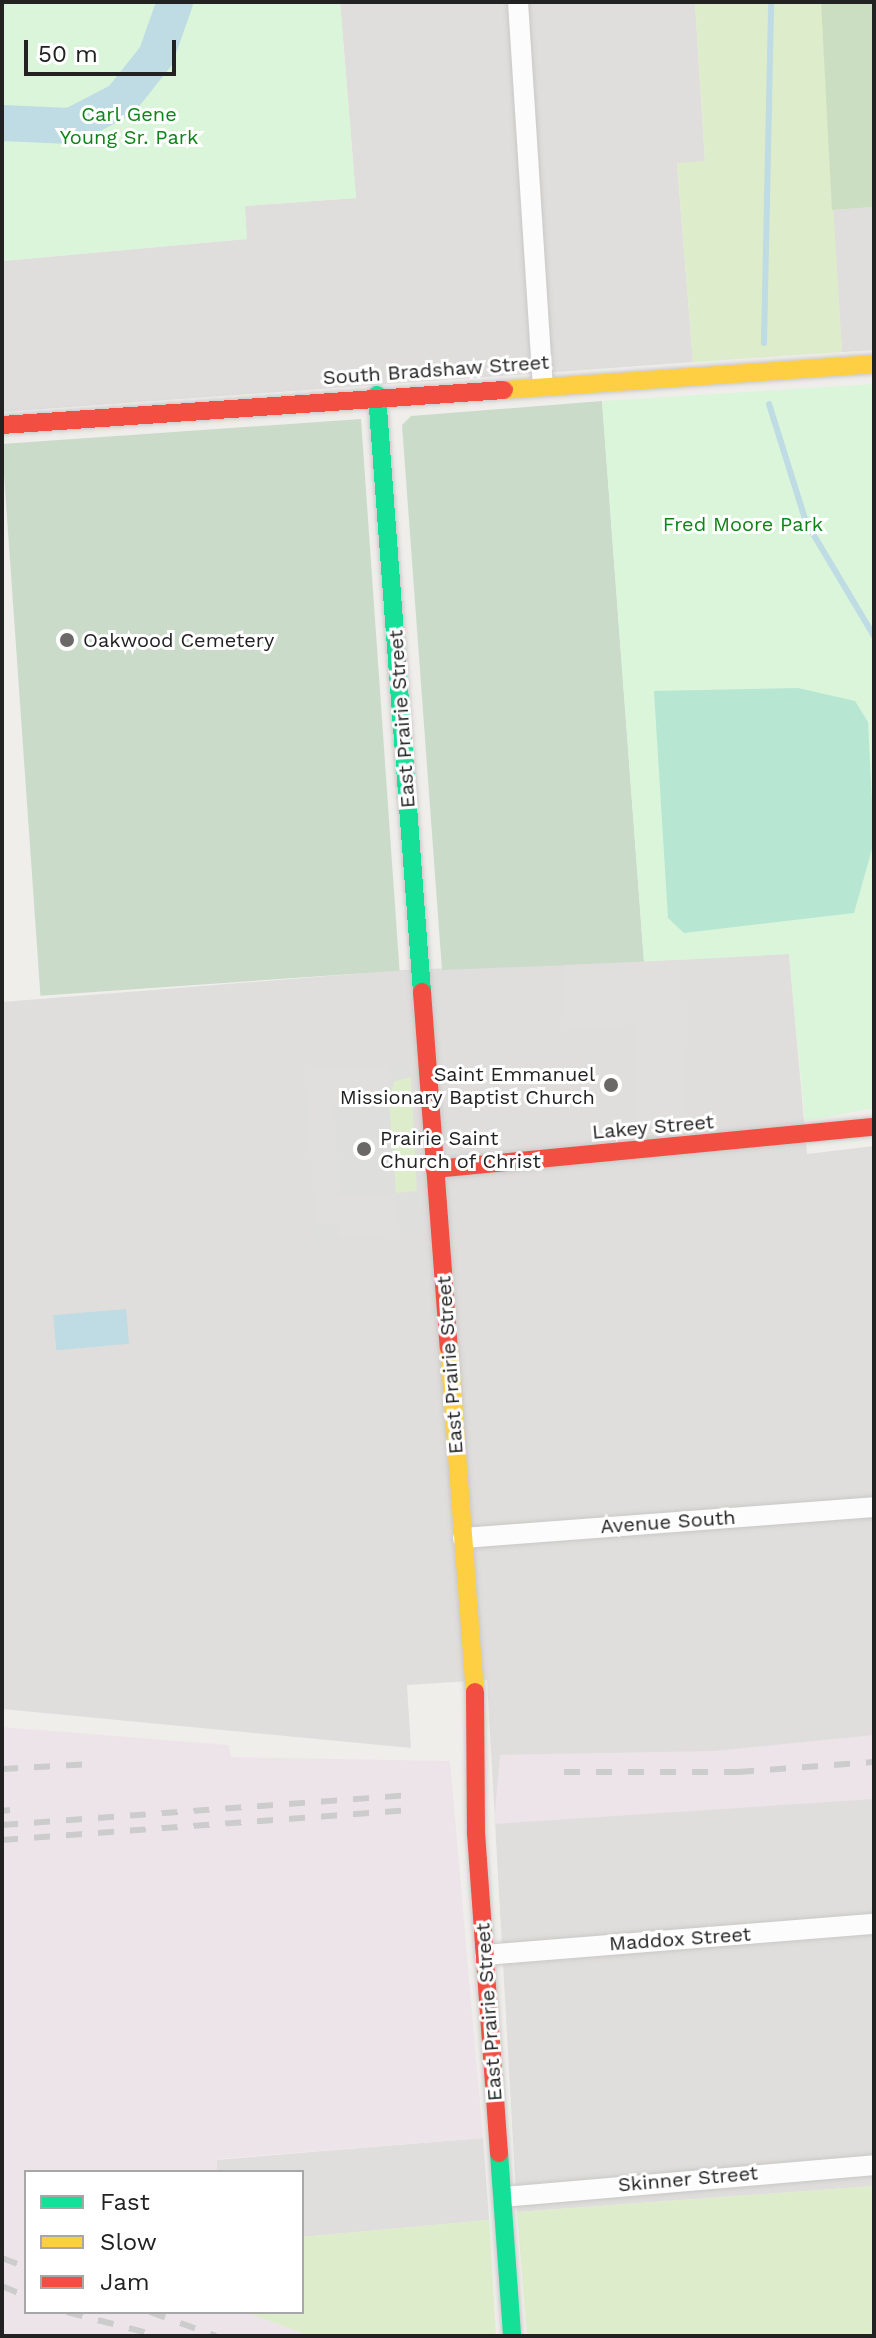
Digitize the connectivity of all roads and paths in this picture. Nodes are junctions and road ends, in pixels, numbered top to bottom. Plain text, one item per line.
1 (518, 2) edge
2 (874, 364) edge
3 (543, 385) junction
4 (377, 395) junction
5 (2, 425) edge
6 (874, 1127) edge
7 (435, 1169) junction
8 (874, 1507) edge
9 (463, 1538) junction
10 (874, 1924) edge
11 (485, 1955) junction
12 (874, 2165) edge
13 (503, 2197) junction
14 (512, 2336) edge

1 - 3 street
2 - 3 street, South Bradshaw Street
3 - 4 street, South Bradshaw Street
4 - 5 street, South Bradshaw Street
4 - 7 street, East Prairie Street
6 - 7 street, Lakey Street
7 - 9 street, East Prairie Street
8 - 9 street, Avenue South
9 - 11 street, East Prairie Street
10 - 11 street, Maddox Street
11 - 13 street, East Prairie Street
12 - 13 street, Skinner Street
13 - 14 street, East Prairie Street

